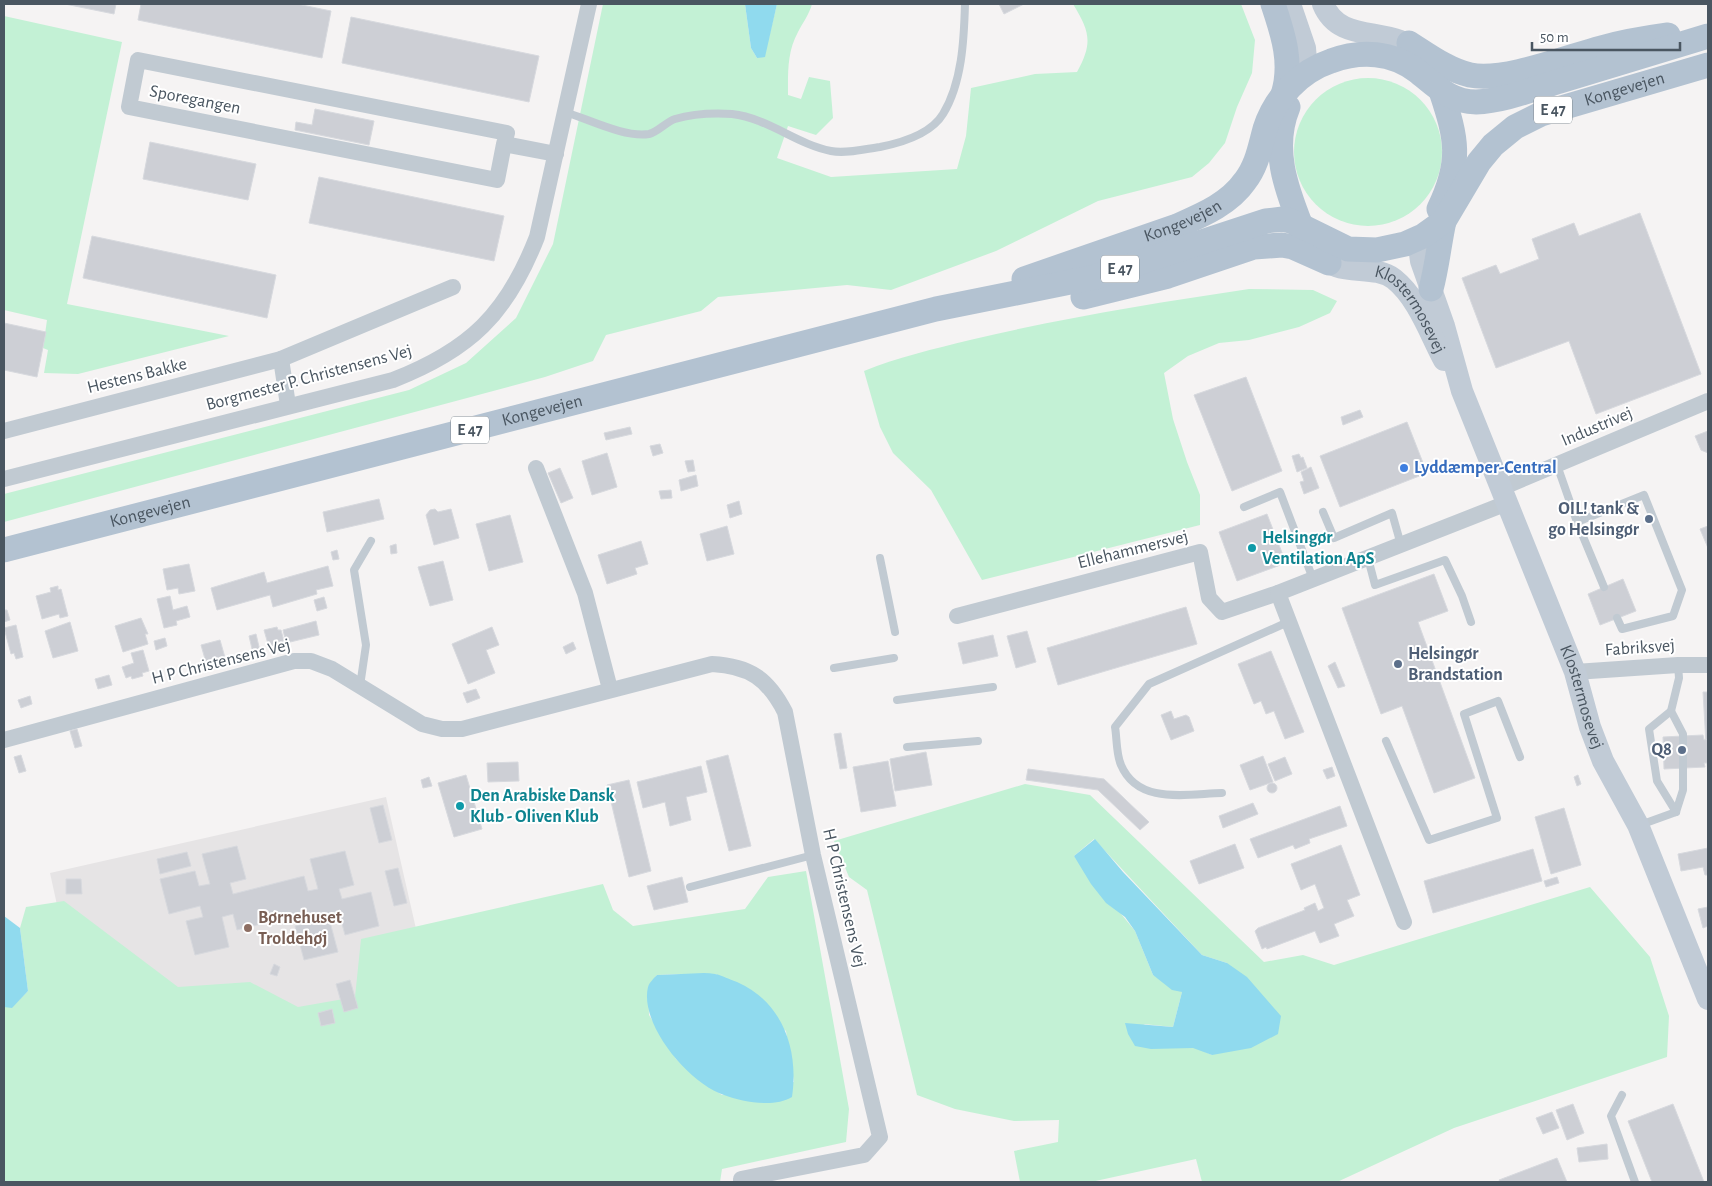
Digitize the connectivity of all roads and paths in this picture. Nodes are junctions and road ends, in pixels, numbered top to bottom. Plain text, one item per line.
1 (589, 4) edge
2 (965, 4) edge
3 (1273, 4) edge
4 (1290, 4) edge
5 (1322, 4) edge
6 (1708, 32) edge
7 (1708, 36) edge
8 (1409, 44) junction
9 (1708, 65) edge
10 (1307, 73) junction
11 (1441, 91) junction
12 (1283, 95) junction
13 (565, 112) junction
14 (504, 144) junction
15 (556, 154) junction
16 (1444, 221) junction
17 (1301, 226) junction
18 (1423, 236) junction
19 (1329, 263) junction
20 (454, 287) dead end
21 (1431, 289) junction
22 (936, 309) junction
23 (281, 360) junction
24 (1462, 392) junction
25 (1708, 402) edge
26 (288, 405) junction
27 (4, 431) edge
28 (1557, 465) junction
29 (536, 468) dead end
30 (4, 479) edge
31 (1504, 496) junction
32 (1244, 506) dead end
33 (1323, 512) dead end
34 (1577, 522) junction
35 (371, 540) dead end
36 (1401, 545) junction
37 (4, 550) edge
38 (880, 558) dead end
39 (1368, 558) junction
40 (1313, 579) junction
41 (1604, 587) dead end
42 (1278, 593) junction
43 (957, 616) dead end
44 (1617, 618) dead end
45 (1288, 622) junction
46 (1471, 622) dead end
47 (895, 632) dead end
48 (894, 658) dead end
49 (1678, 665) junction
50 (1708, 665) edge
51 (834, 668) dead end
52 (1575, 672) junction
53 (360, 686) junction
54 (993, 687) dead end
55 (610, 689) junction
56 (897, 700) dead end
57 (1671, 711) junction
58 (4, 740) edge
59 (1386, 740) dead end
60 (978, 741) dead end
61 (906, 747) dead end
62 (1520, 757) dead end
63 (1222, 793) dead end
64 (1676, 812) junction
65 (1638, 826) junction
66 (813, 855) junction
67 (690, 887) dead end
68 (1404, 922) dead end
69 (1708, 999) edge
70 (1622, 1095) dead end
71 (742, 1182) edge
72 (1634, 1182) edge

1 - 13 street, Borgmester P. Christensens Vej
2 - 13 lane
3 - 12 main road
4 - 10 main road
5 - 8 main road
6 - 8 main road
7 - 11 main road, Kongevejen / E 47
8 - 11 main road
9 - 16 main road, Kongevejen / E 47
10 - 11 main road, E 47
10 - 12 main road, E 47
10 - 17 main road
11 - 18 main road
12 - 22 main road, Kongevejen / E 47
13 - 15 street, Borgmester P. Christensens Vej
14 - 14 street, Sporegangen
14 - 15 street
15 - 26 street, Borgmester P. Christensens Vej
16 - 18 main road, E 47
16 - 21 main road
17 - 18 main road, E 47
17 - 19 main road
17 - 22 main road, Kongevejen / E 47
18 - 21 main road, Klostermosevej
19 - 22 main road
19 - 24 main road, Klostermosevej
20 - 23 street, Hestens Bakke
21 - 24 main road, Klostermosevej
22 - 37 main road, Kongevejen / E 47
23 - 26 street
23 - 27 street, Hestens Bakke
24 - 31 main road, Klostermosevej
25 - 28 street, Industrivej
26 - 30 street, Borgmester P. Christensens Vej
28 - 31 street, Industrivej
28 - 34 lane
29 - 55 street
31 - 36 street, Ellehammersvej
31 - 52 main road, Klostermosevej
32 - 40 lane
33 - 36 lane
34 - 41 lane
34 - 44 lane
35 - 53 lane
36 - 39 street, Ellehammersvej
38 - 47 lane
39 - 40 street, Ellehammersvej
39 - 46 lane
40 - 42 street, Ellehammersvej
42 - 43 street, Ellehammersvej
42 - 45 street
45 - 63 lane
45 - 68 street
48 - 51 lane
49 - 50 street, Fabriksvej
49 - 52 street, Fabriksvej
49 - 57 lane
52 - 65 main road, Klostermosevej
53 - 55 street, H P Christensens Vej
53 - 58 street, H P Christensens Vej
54 - 56 lane
55 - 66 street, H P Christensens Vej
57 - 64 lane
57 - 64 lane
59 - 62 lane
60 - 61 lane
64 - 65 lane
65 - 69 main road, Klostermosevej
66 - 67 lane
66 - 71 street, H P Christensens Vej
70 - 72 lane

